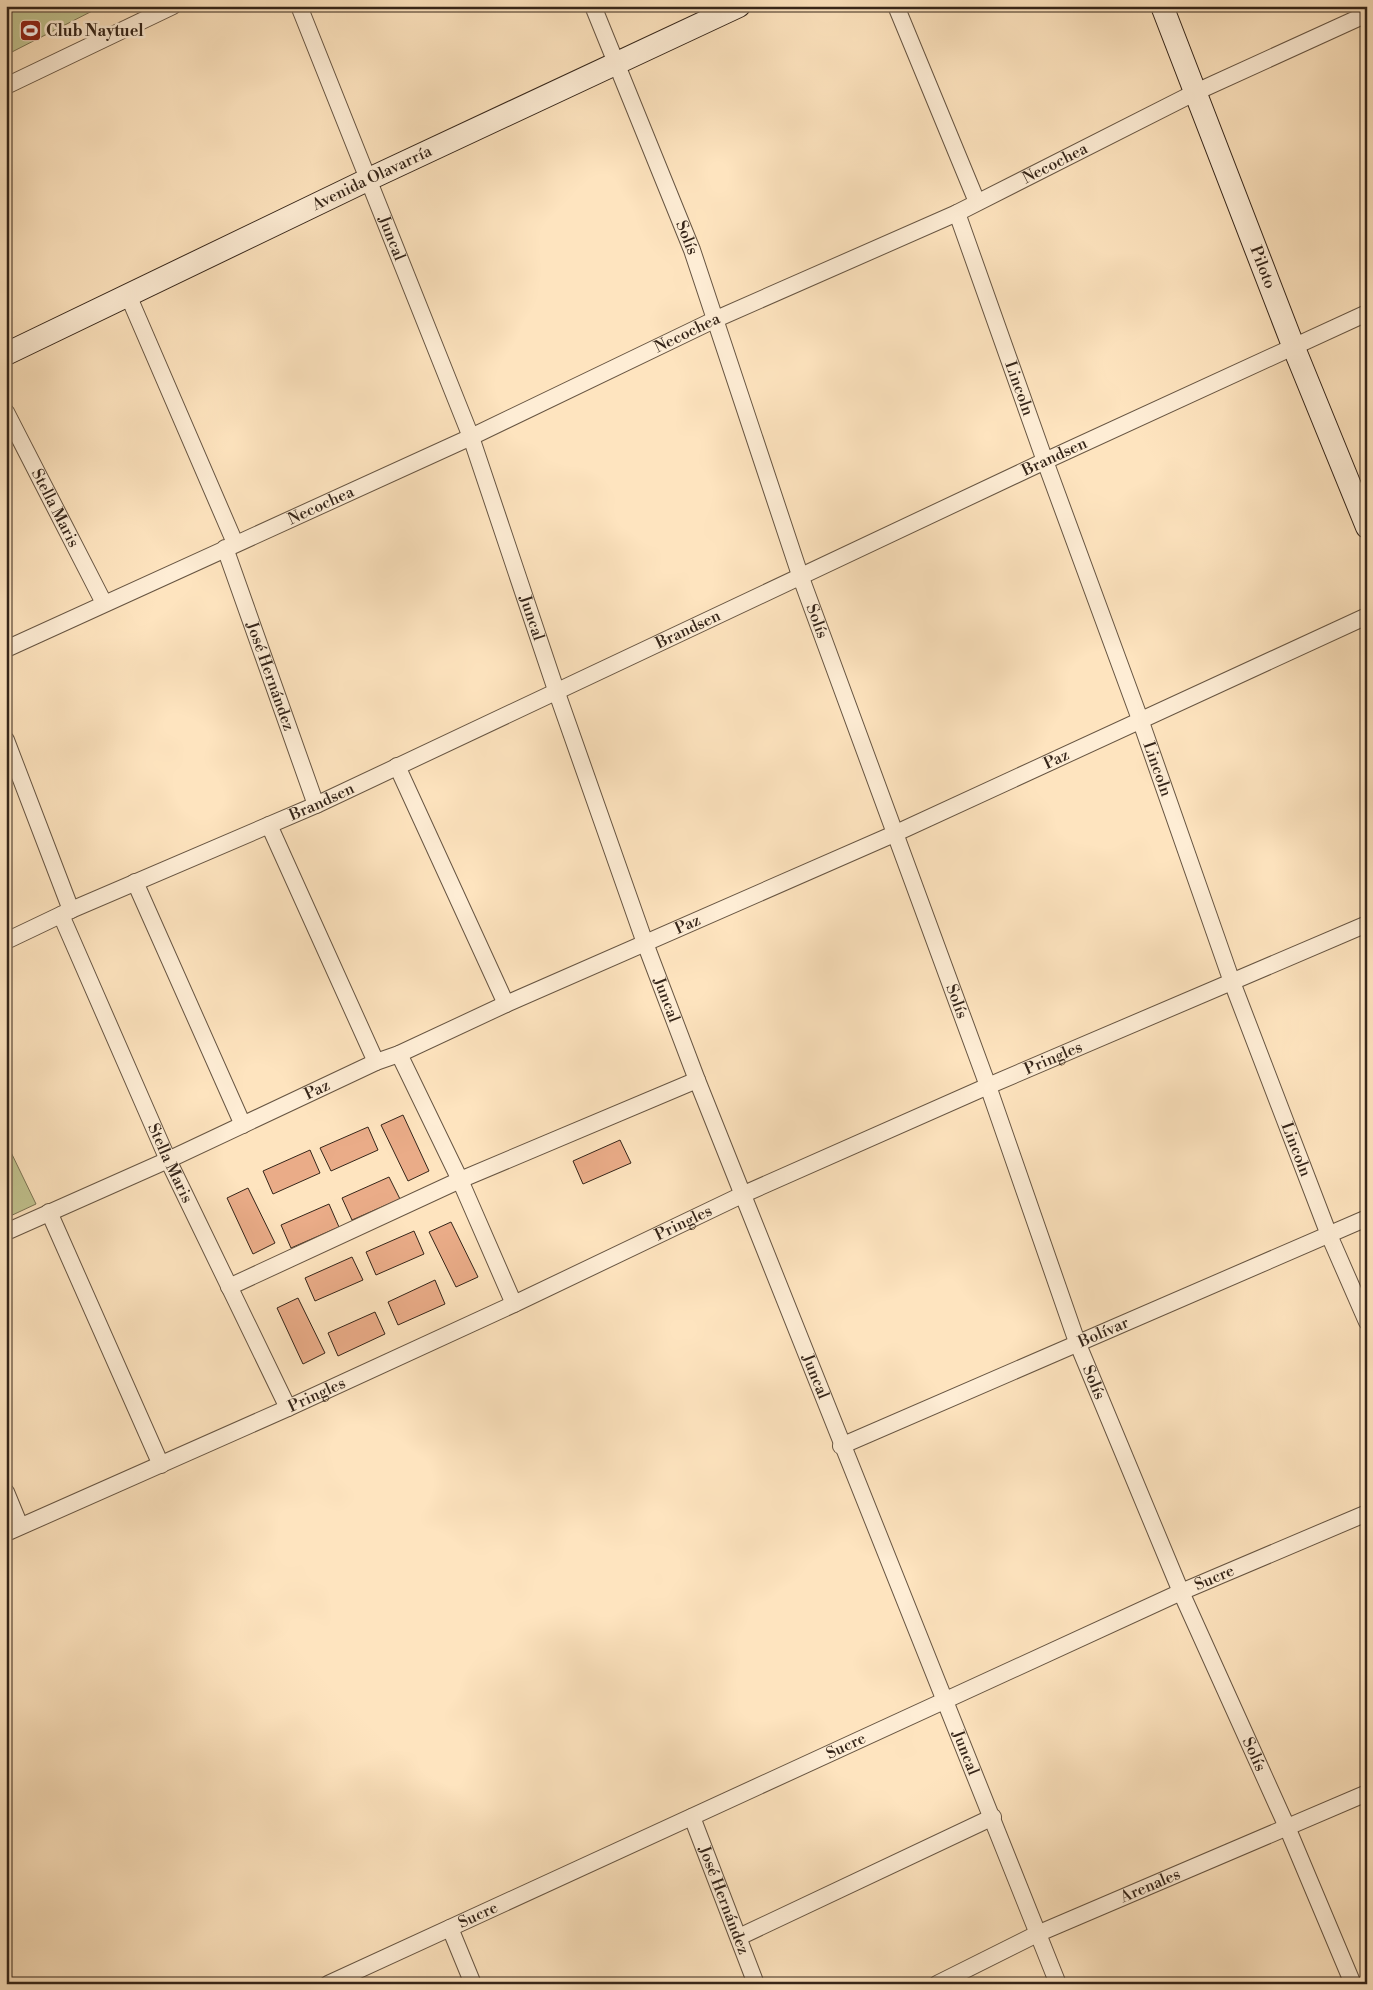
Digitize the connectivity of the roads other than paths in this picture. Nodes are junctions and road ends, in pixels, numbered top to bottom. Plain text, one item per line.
1 (173, 6) edge
2 (299, 6) edge
3 (593, 6) edge
4 (739, 6) edge
5 (896, 6) edge
6 (1162, 6) edge
7 (1367, 14) edge
8 (615, 65) junction
9 (6, 86) edge
10 (1196, 92) junction
11 (367, 180) junction
12 (977, 202) junction
13 (957, 213) junction
14 (128, 295) junction
15 (1367, 313) edge
16 (714, 320) junction
17 (1294, 348) junction
18 (6, 354) edge
19 (6, 412) edge
20 (471, 437) junction
21 (1045, 461) junction
22 (1367, 527) edge
23 (230, 546) junction
24 (800, 575) junction
25 (104, 602) junction
26 (1367, 616) edge
27 (6, 649) edge
28 (557, 693) junction
29 (1141, 722) junction
30 (6, 740) edge
31 (398, 766) junction
32 (316, 805) junction
33 (268, 826) junction
34 (894, 834) junction
35 (135, 882) junction
36 (66, 913) junction
37 (1367, 924) edge
38 (6, 941) edge
39 (645, 942) junction
40 (1232, 982) junction
41 (506, 1004) junction
42 (399, 1054) junction
43 (376, 1062) junction
44 (697, 1080) junction
45 (988, 1086) junction
46 (244, 1125) junction
47 (168, 1160) junction
48 (460, 1180) junction
49 (744, 1194) junction
50 (49, 1212) junction
51 (1367, 1218) edge
52 (6, 1232) edge
53 (1329, 1235) junction
54 (229, 1287) junction
55 (514, 1304) junction
56 (1367, 1322) edge
57 (1077, 1342) junction
58 (288, 1408) junction
59 (842, 1446) junction
60 (161, 1466) junction
61 (6, 1492) edge
62 (1367, 1513) edge
63 (13, 1529) edge
64 (1181, 1592) junction
65 (946, 1700) junction
66 (1367, 1793) edge
67 (692, 1817) junction
68 (993, 1817) junction
69 (1287, 1827) junction
70 (450, 1928) junction
71 (1038, 1934) junction
72 (739, 1937) junction
73 (328, 1984) edge
74 (473, 1984) edge
75 (756, 1984) edge
76 (937, 1984) edge
77 (1058, 1984) edge
78 (1353, 1984) edge

1 - 9 street
2 - 11 street, Juncal
3 - 8 street, Solís
4 - 8 main road, Avenida Olavarría
5 - 12 street
6 - 10 main road, Piloto
7 - 10 street, Necochea
8 - 11 main road, Avenida Olavarría
8 - 16 street, Solís
10 - 12 street, Necochea
10 - 17 main road, Piloto
11 - 14 main road, Avenida Olavarría
11 - 20 street, Juncal
12 - 13 street, Necochea
13 - 16 street, Necochea
13 - 21 street, Lincoln
14 - 18 main road, Avenida Olavarría
14 - 23 street, José Hernández
15 - 17 street, Brandsen
16 - 20 street, Necochea
16 - 24 street, Solís
17 - 21 street, Brandsen
17 - 22 main road, Piloto
19 - 25 street, Stella Maris
20 - 23 street, Necochea
20 - 28 street, Juncal
21 - 24 street, Brandsen
21 - 29 street, Lincoln
23 - 25 street, Necochea
23 - 32 street, José Hernández
24 - 28 street, Brandsen
24 - 34 street, Solís
25 - 27 street, Necochea
26 - 29 street, Paz
28 - 31 street, Brandsen
28 - 39 street, Juncal
29 - 34 street, Paz
29 - 40 street, Lincoln
30 - 36 street, Stella Maris
31 - 32 street, Brandsen
31 - 41 street
32 - 33 street, Brandsen
33 - 35 street, Brandsen
33 - 43 street
34 - 39 street, Paz
34 - 45 street, Solís
35 - 36 street, Brandsen
35 - 46 street
36 - 38 street, Brandsen
36 - 47 street, Stella Maris
37 - 40 street, Pringles
39 - 41 street, Paz
39 - 44 street, Juncal
40 - 45 street, Pringles
40 - 53 street, Lincoln
41 - 42 street, Paz
42 - 43 street, Paz
42 - 48 street
43 - 46 street, Paz
44 - 48 street
44 - 49 street, Juncal
45 - 49 street, Pringles
45 - 57 street, Solís
46 - 47 street, Paz
47 - 50 street, Paz
47 - 54 street, Stella Maris
48 - 54 street
48 - 55 street
49 - 55 street, Pringles
49 - 59 street, Juncal
50 - 52 street, Paz
50 - 60 street
51 - 53 street, Bolívar
53 - 56 street, Lincoln
53 - 57 street, Bolívar
54 - 58 street, Stella Maris
55 - 58 street, Pringles
57 - 59 street, Bolívar
57 - 64 street, Solís
58 - 60 street, Pringles
59 - 65 street, Juncal
60 - 63 street, Pringles
61 - 63 street
62 - 64 street, Sucre
64 - 65 street, Sucre
64 - 69 street, Solís
65 - 67 street, Sucre
65 - 68 street, Juncal
66 - 69 street, Arenales
67 - 70 street, Sucre
67 - 72 street, José Hernández
68 - 71 street, Juncal
68 - 72 street
69 - 71 street, Arenales
69 - 78 street, Solís
70 - 73 street, Sucre
70 - 74 street
71 - 76 street, Arenales
71 - 77 street, Juncal
72 - 75 street, José Hernández

